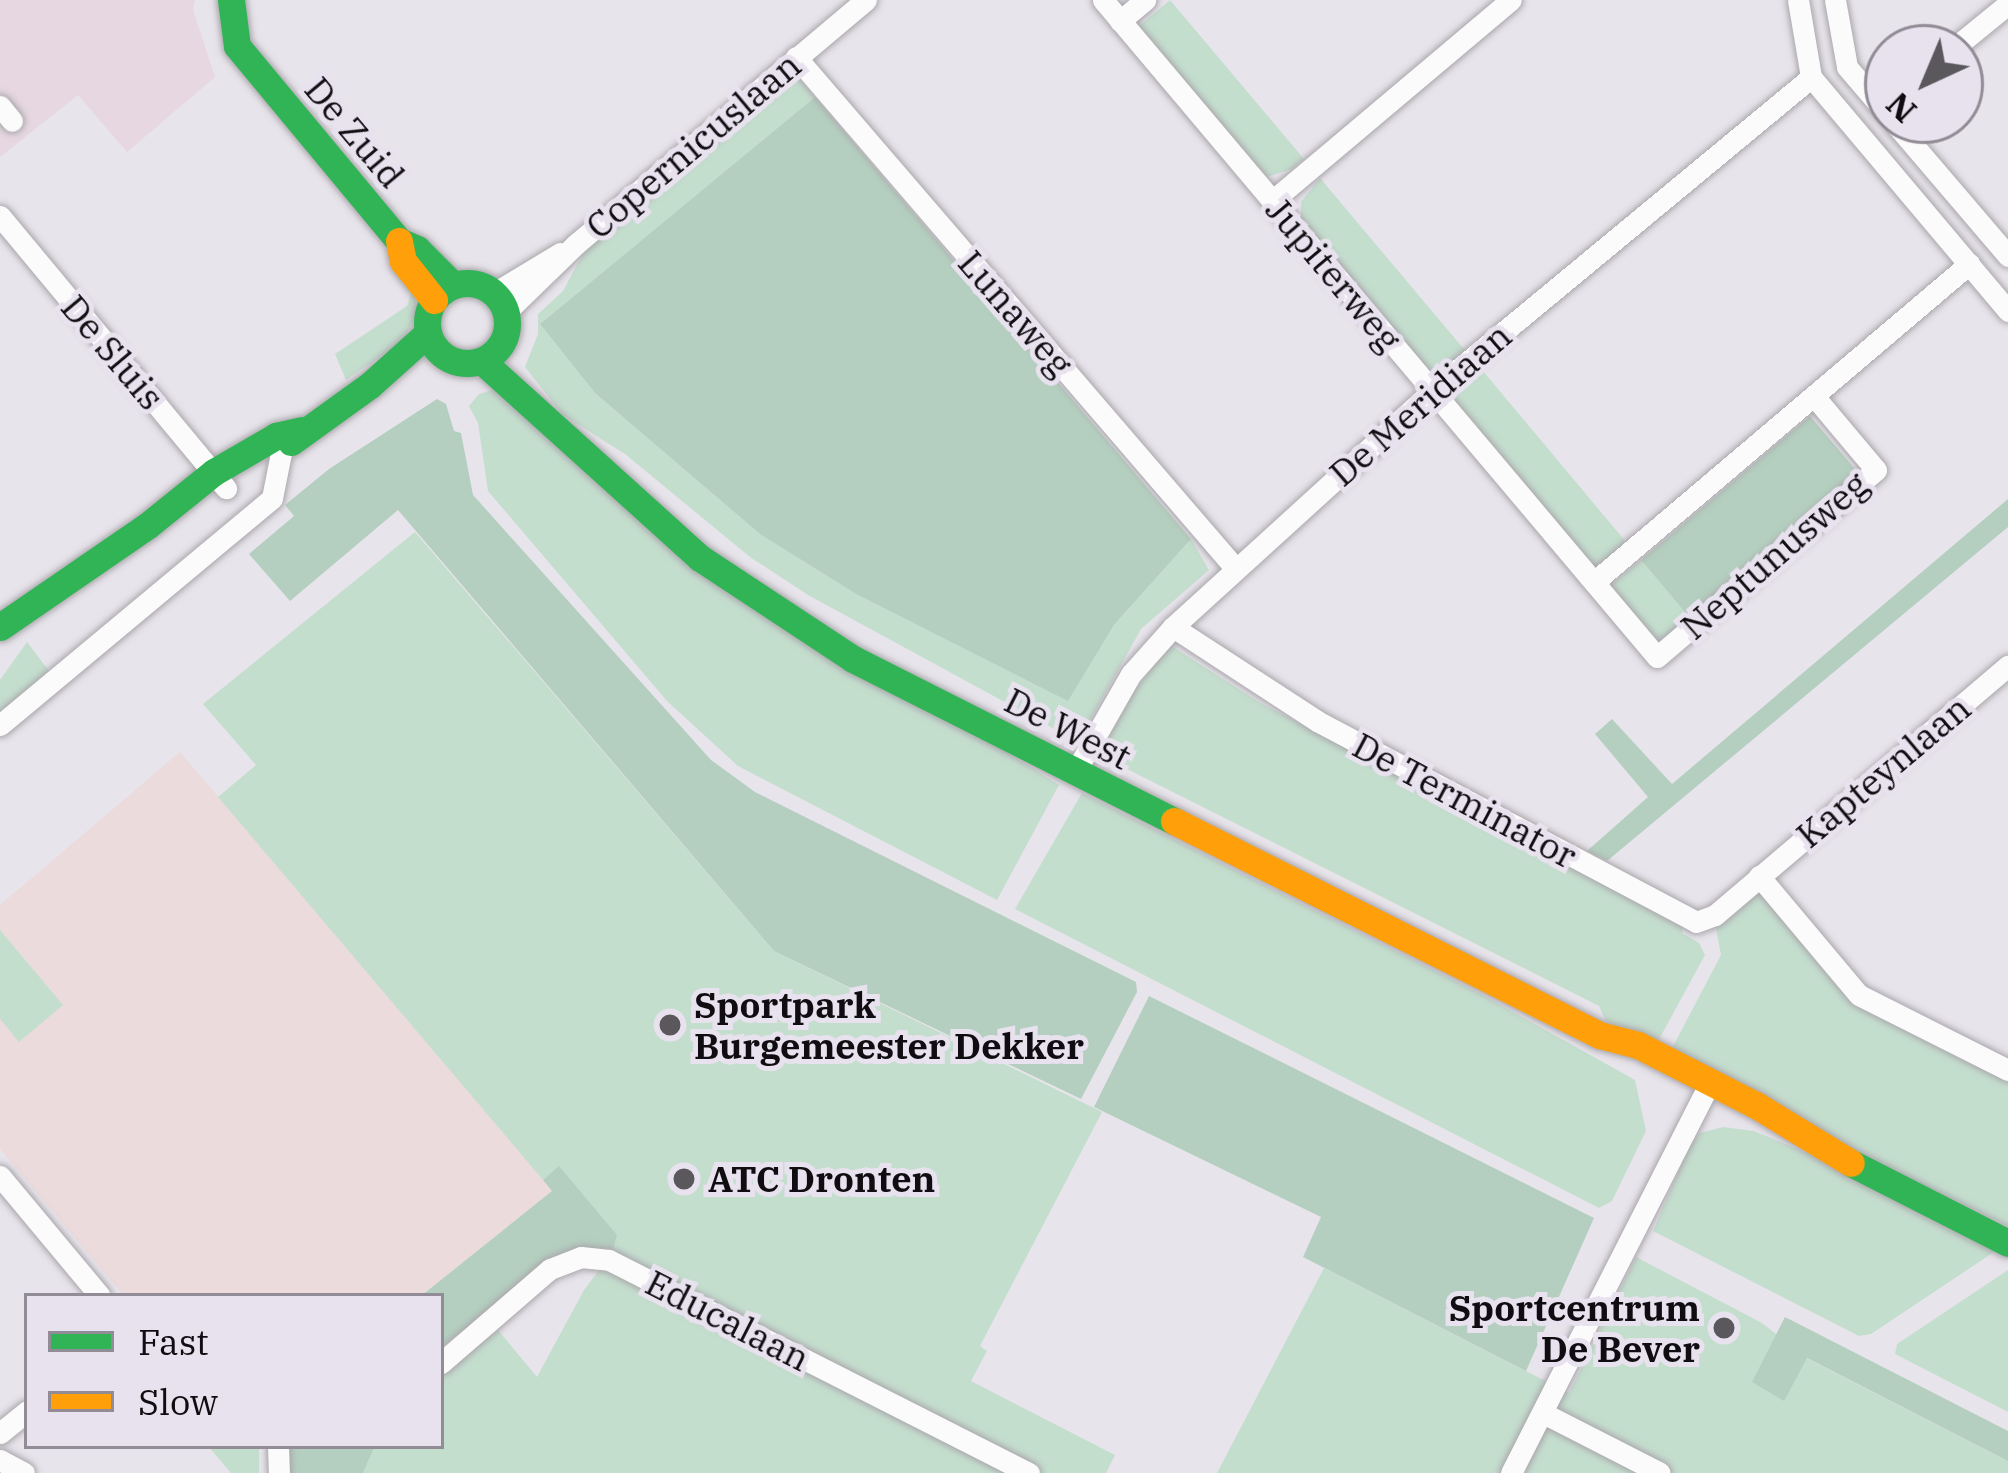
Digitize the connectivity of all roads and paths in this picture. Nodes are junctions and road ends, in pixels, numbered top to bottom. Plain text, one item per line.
1 (231, 0) edge
2 (248, 0) edge
3 (866, 0) edge
4 (1103, 0) edge
5 (1145, 0) edge
6 (1510, 0) edge
7 (1798, 0) edge
8 (1835, 0) edge
9 (2008, 4) edge
10 (1120, 21) junction
11 (1983, 24) edge
12 (796, 57) junction
13 (256, 70) junction
14 (1811, 77) junction
15 (1864, 86) edge
16 (1864, 124) edge
17 (1855, 129) junction
18 (1915, 144) edge
19 (1272, 201) junction
20 (0, 216) edge
21 (2008, 256) edge
22 (1969, 264) junction
23 (443, 292) junction
24 (500, 303) junction
25 (2008, 310) edge
26 (435, 344) junction
27 (491, 353) junction
28 (1432, 391) junction
29 (1814, 396) junction
30 (301, 430) junction
31 (281, 453) junction
32 (220, 480) junction
33 (1235, 568) junction
34 (1594, 582) junction
35 (59, 588) junction
36 (0, 627) edge
37 (1173, 627) junction
38 (0, 645) edge
39 (1657, 657) joint
40 (2008, 666) edge
41 (0, 725) edge
42 (1075, 772) junction
43 (1759, 876) junction
44 (2008, 1070) edge
45 (1706, 1091) junction
46 (0, 1176) edge
47 (2008, 1243) edge
48 (98, 1293) edge
49 (444, 1360) edge
50 (24, 1413) edge
51 (1543, 1413) junction
52 (0, 1433) edge
53 (0, 1460) edge
54 (24, 1473) edge
55 (1029, 1473) edge
56 (1511, 1473) edge
57 (1660, 1473) edge

1 - 13 main road, De Zuid
2 - 13 main road, De Zuid
3 - 12 street, Copernicuslaan
4 - 10 street, Jupiterweg
5 - 10 street
6 - 19 street
7 - 14 street
8 - 15 street
9 - 11 street
10 - 19 street, Jupiterweg
12 - 24 street, Copernicuslaan
12 - 33 street, Lunaweg
13 - 23 main road, De Zuid
14 - 17 street
14 - 28 street, De Meridiaan
16 - 17 street
17 - 22 street
18 - 21 street
19 - 28 street, Jupiterweg
20 - 32 street, De Sluis
22 - 25 street
22 - 29 street
23 - 24 main road
23 - 26 main road
24 - 27 main road
26 - 27 main road
26 - 30 main road
27 - 42 main road, De West
28 - 33 street, De Meridiaan
28 - 34 street, Jupiterweg
29 - 34 street
29 - 39 street, Neptunusweg
30 - 31 main road
30 - 32 main road
31 - 32 main road
31 - 41 street
32 - 35 main road
33 - 37 street, De Meridiaan
34 - 39 street, Jupiterweg
35 - 36 main road
35 - 38 main road
37 - 42 street, De Meridiaan
37 - 43 street, De Terminator
40 - 43 street, Kapteynlaan
42 - 45 main road, De West
43 - 44 street
45 - 47 main road, De West
45 - 51 street
46 - 48 street
49 - 55 street, Educalaan
50 - 52 street
51 - 56 street
51 - 57 street
53 - 54 street

